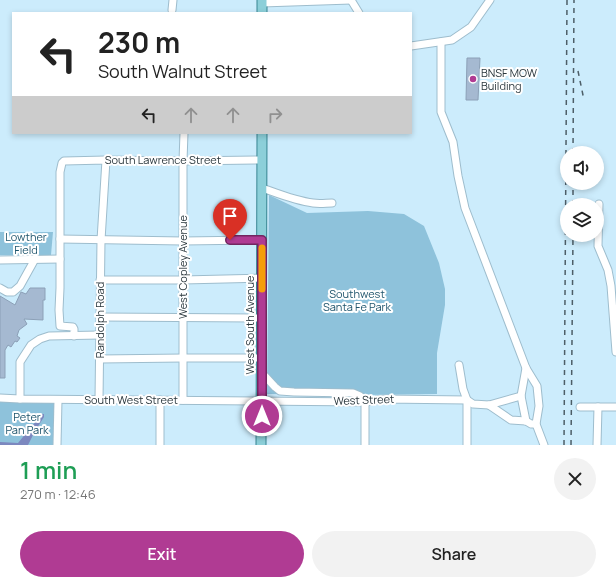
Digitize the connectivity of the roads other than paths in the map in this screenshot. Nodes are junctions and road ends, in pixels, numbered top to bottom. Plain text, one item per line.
1 (173, 0) edge
2 (351, 0) edge
3 (262, 1) edge
4 (487, 2) edge
5 (172, 10) dead end
6 (262, 12) edge
7 (358, 12) edge
8 (441, 42) junction
9 (412, 46) edge
10 (184, 134) edge
11 (262, 134) edge
12 (106, 160) junction
13 (262, 160) junction
14 (183, 161) junction
15 (262, 188) junction
16 (332, 203) dead end
17 (60, 239) junction
18 (100, 240) junction
19 (262, 240) junction
20 (183, 241) junction
21 (598, 242) edge
22 (35, 259) junction
23 (60, 259) junction
24 (0, 260) edge
25 (262, 278) junction
26 (100, 280) junction
27 (183, 280) junction
28 (0, 288) edge
29 (100, 317) junction
30 (183, 318) junction
31 (262, 318) junction
32 (100, 335) junction
33 (74, 336) junction
34 (616, 352) edge
35 (183, 358) junction
36 (262, 358) junction
37 (100, 359) junction
38 (459, 365) dead end
39 (526, 368) junction
40 (262, 373) junction
41 (521, 396) junction
42 (0, 398) edge
43 (20, 399) junction
44 (58, 400) junction
45 (99, 400) junction
46 (160, 400) junction
47 (183, 400) junction
48 (467, 400) junction
49 (262, 401) junction
50 (366, 402) junction
51 (489, 404) junction
52 (580, 406) dead end
53 (598, 407) junction
54 (616, 407) edge
55 (526, 421) junction
56 (536, 424) junction
57 (57, 445) edge
58 (160, 445) edge
59 (262, 445) edge
60 (365, 445) edge
61 (467, 445) edge
62 (544, 445) edge
63 (597, 445) edge

1 - 5 street
2 - 3 street
2 - 7 street
3 - 6 main road
4 - 8 street
8 - 9 street
8 - 39 street
10 - 14 street, West Copley Avenue
11 - 13 main road, West South Avenue
12 - 14 street, South Lawrence Street
12 - 17 street, South Lawrence Street
12 - 18 street, Randolph Road
13 - 14 street, South Lawrence Street
13 - 15 main road, West South Avenue
14 - 20 street, West Copley Avenue
15 - 16 street
15 - 19 main road, West South Avenue
17 - 18 street
17 - 23 street
18 - 20 street
18 - 26 street, Randolph Road
19 - 20 street
19 - 25 main road, West South Avenue
20 - 27 street, West Copley Avenue
21 - 34 street
22 - 23 street
22 - 24 street
22 - 28 street
23 - 33 street
25 - 27 street
25 - 31 main road, West South Avenue
26 - 27 street
26 - 29 street, Randolph Road
27 - 30 street, West Copley Avenue
29 - 30 street
29 - 32 street, Randolph Road
30 - 31 street
30 - 35 street, West Copley Avenue
31 - 36 main road, West South Avenue
32 - 33 street
32 - 37 street, Randolph Road
33 - 43 street
35 - 36 street
35 - 37 street
35 - 47 street, West Copley Avenue
36 - 40 main road, West South Avenue
37 - 45 street, Randolph Road
38 - 48 street
39 - 41 street
39 - 56 street
40 - 49 main road, West South Avenue
40 - 50 street
41 - 51 street, West Street
41 - 55 street
42 - 43 street, South West Street
43 - 44 street, South West Street
44 - 45 street, South West Street
44 - 57 street
45 - 46 street, South West Street
46 - 47 street, South West Street
46 - 58 street
47 - 49 street, South West Street
48 - 50 street, West Street
48 - 51 street, West Street
48 - 61 street
49 - 50 street, West Street
49 - 59 main road, West South Avenue
50 - 60 street
51 - 55 street
52 - 53 street
53 - 54 street
53 - 63 street
55 - 56 street
56 - 62 street

